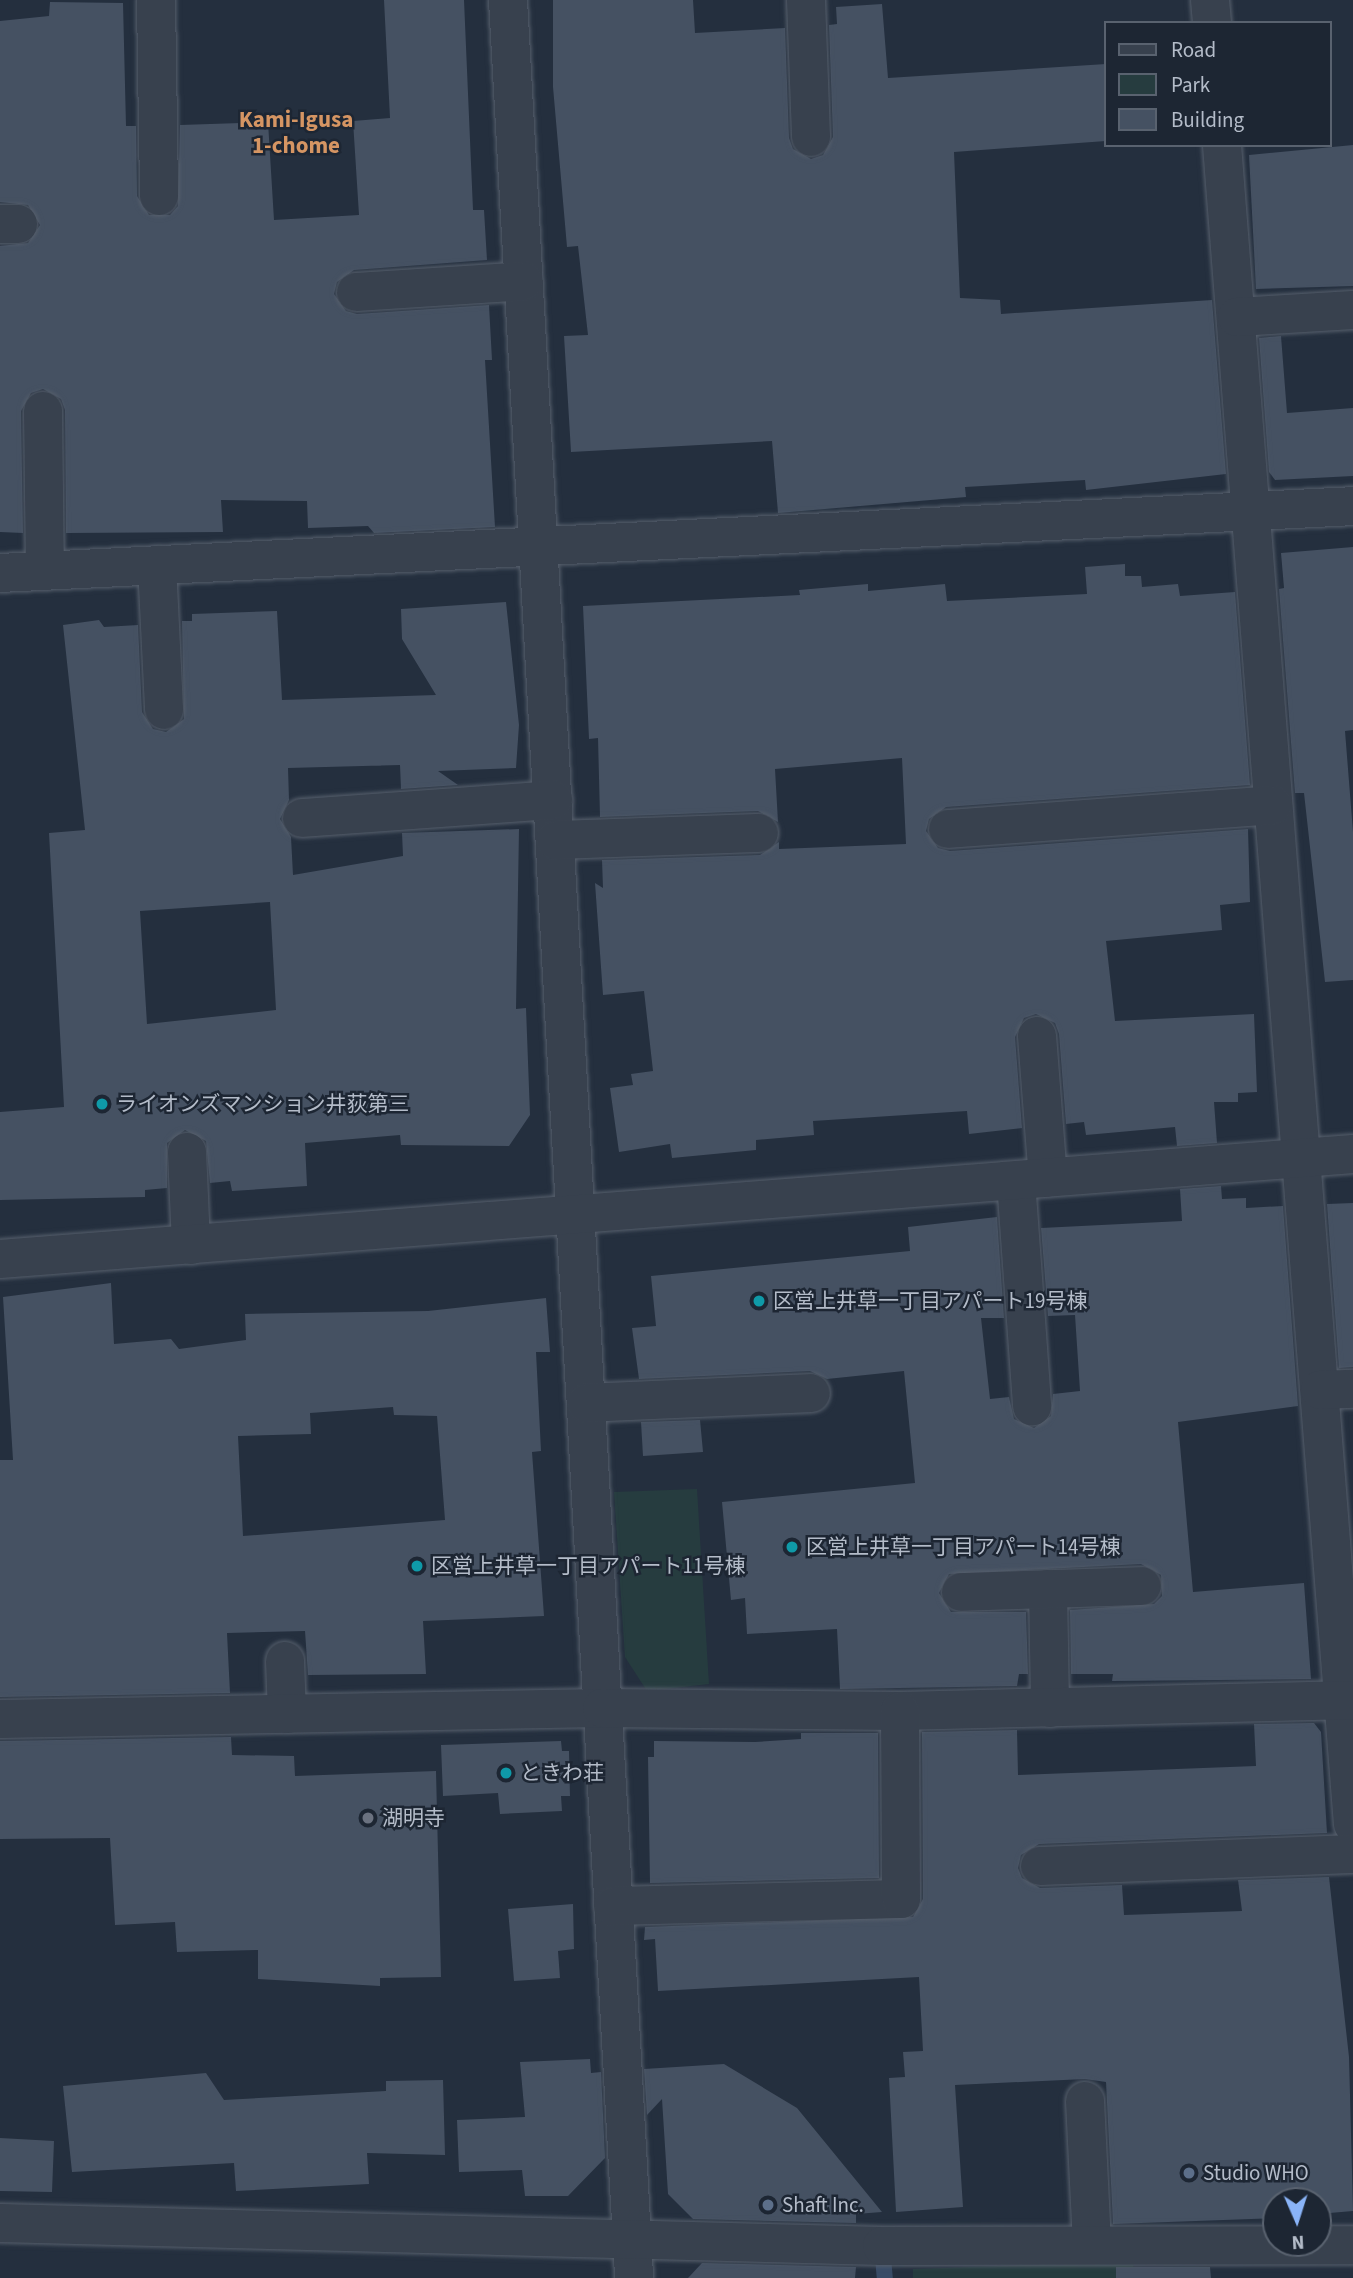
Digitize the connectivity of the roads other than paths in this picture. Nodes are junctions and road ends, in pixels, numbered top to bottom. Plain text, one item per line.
1 (156, 0) edge
2 (508, 0) edge
3 (806, 0) edge
4 (1210, 0) edge
5 (1212, 21) edge
6 (811, 137) dead end
7 (1222, 147) edge
8 (159, 196) dead end
9 (524, 281) junction
10 (356, 292) dead end
11 (1353, 310) edge
12 (1237, 317) junction
13 (43, 411) dead end
14 (1353, 506) edge
15 (1252, 511) junction
16 (539, 547) junction
17 (157, 565) junction
18 (46, 571) junction
19 (0, 573) edge
20 (164, 710) dead end
21 (553, 800) junction
22 (1273, 805) junction
23 (302, 818) dead end
24 (948, 830) dead end
25 (759, 832) dead end
26 (555, 840) junction
27 (1037, 1036) dead end
28 (187, 1152) dead end
29 (1353, 1154) edge
30 (1302, 1158) junction
31 (1032, 1180) junction
32 (574, 1216) junction
33 (191, 1245) junction
34 (0, 1259) edge
35 (1337, 1389) edge
36 (811, 1393) dead end
37 (586, 1403) junction
38 (1032, 1406) dead end
39 (1142, 1586) dead end
40 (1048, 1589) junction
41 (961, 1592) dead end
42 (285, 1661) dead end
43 (1349, 1700) edge
44 (602, 1708) junction
45 (1050, 1708) junction
46 (900, 1711) junction
47 (286, 1714) junction
48 (0, 1719) edge
49 (1353, 1824) edge
50 (1353, 1854) edge
51 (1040, 1866) dead end
52 (613, 1906) junction
53 (1085, 2101) dead end
54 (0, 2223) edge
55 (630, 2237) junction
56 (1093, 2244) junction
57 (1353, 2245) edge
58 (634, 2278) edge

1 - 8 street
2 - 9 street
3 - 6 street
4 - 5 street
7 - 12 street
9 - 10 street
9 - 16 street
11 - 12 street
12 - 15 street
13 - 18 street
14 - 15 street
15 - 16 street
15 - 22 street
16 - 17 street
16 - 21 street
17 - 18 street
17 - 20 street
18 - 19 street
21 - 23 street
21 - 26 street
22 - 24 street
22 - 30 street
25 - 26 street
26 - 32 street
27 - 31 street
28 - 33 street
29 - 30 street
30 - 31 street
30 - 35 street
31 - 32 street
31 - 38 street
32 - 33 street
32 - 37 street
33 - 34 street
35 - 43 street
36 - 37 street
37 - 44 street
39 - 40 street
40 - 41 street
40 - 45 street
42 - 47 street
43 - 45 street
43 - 49 street
44 - 46 street
44 - 47 street
44 - 52 street
45 - 46 street
46 - 52 street
47 - 48 street
50 - 51 street
52 - 55 street
53 - 56 street
54 - 55 street
55 - 56 street
55 - 58 street
56 - 57 street

